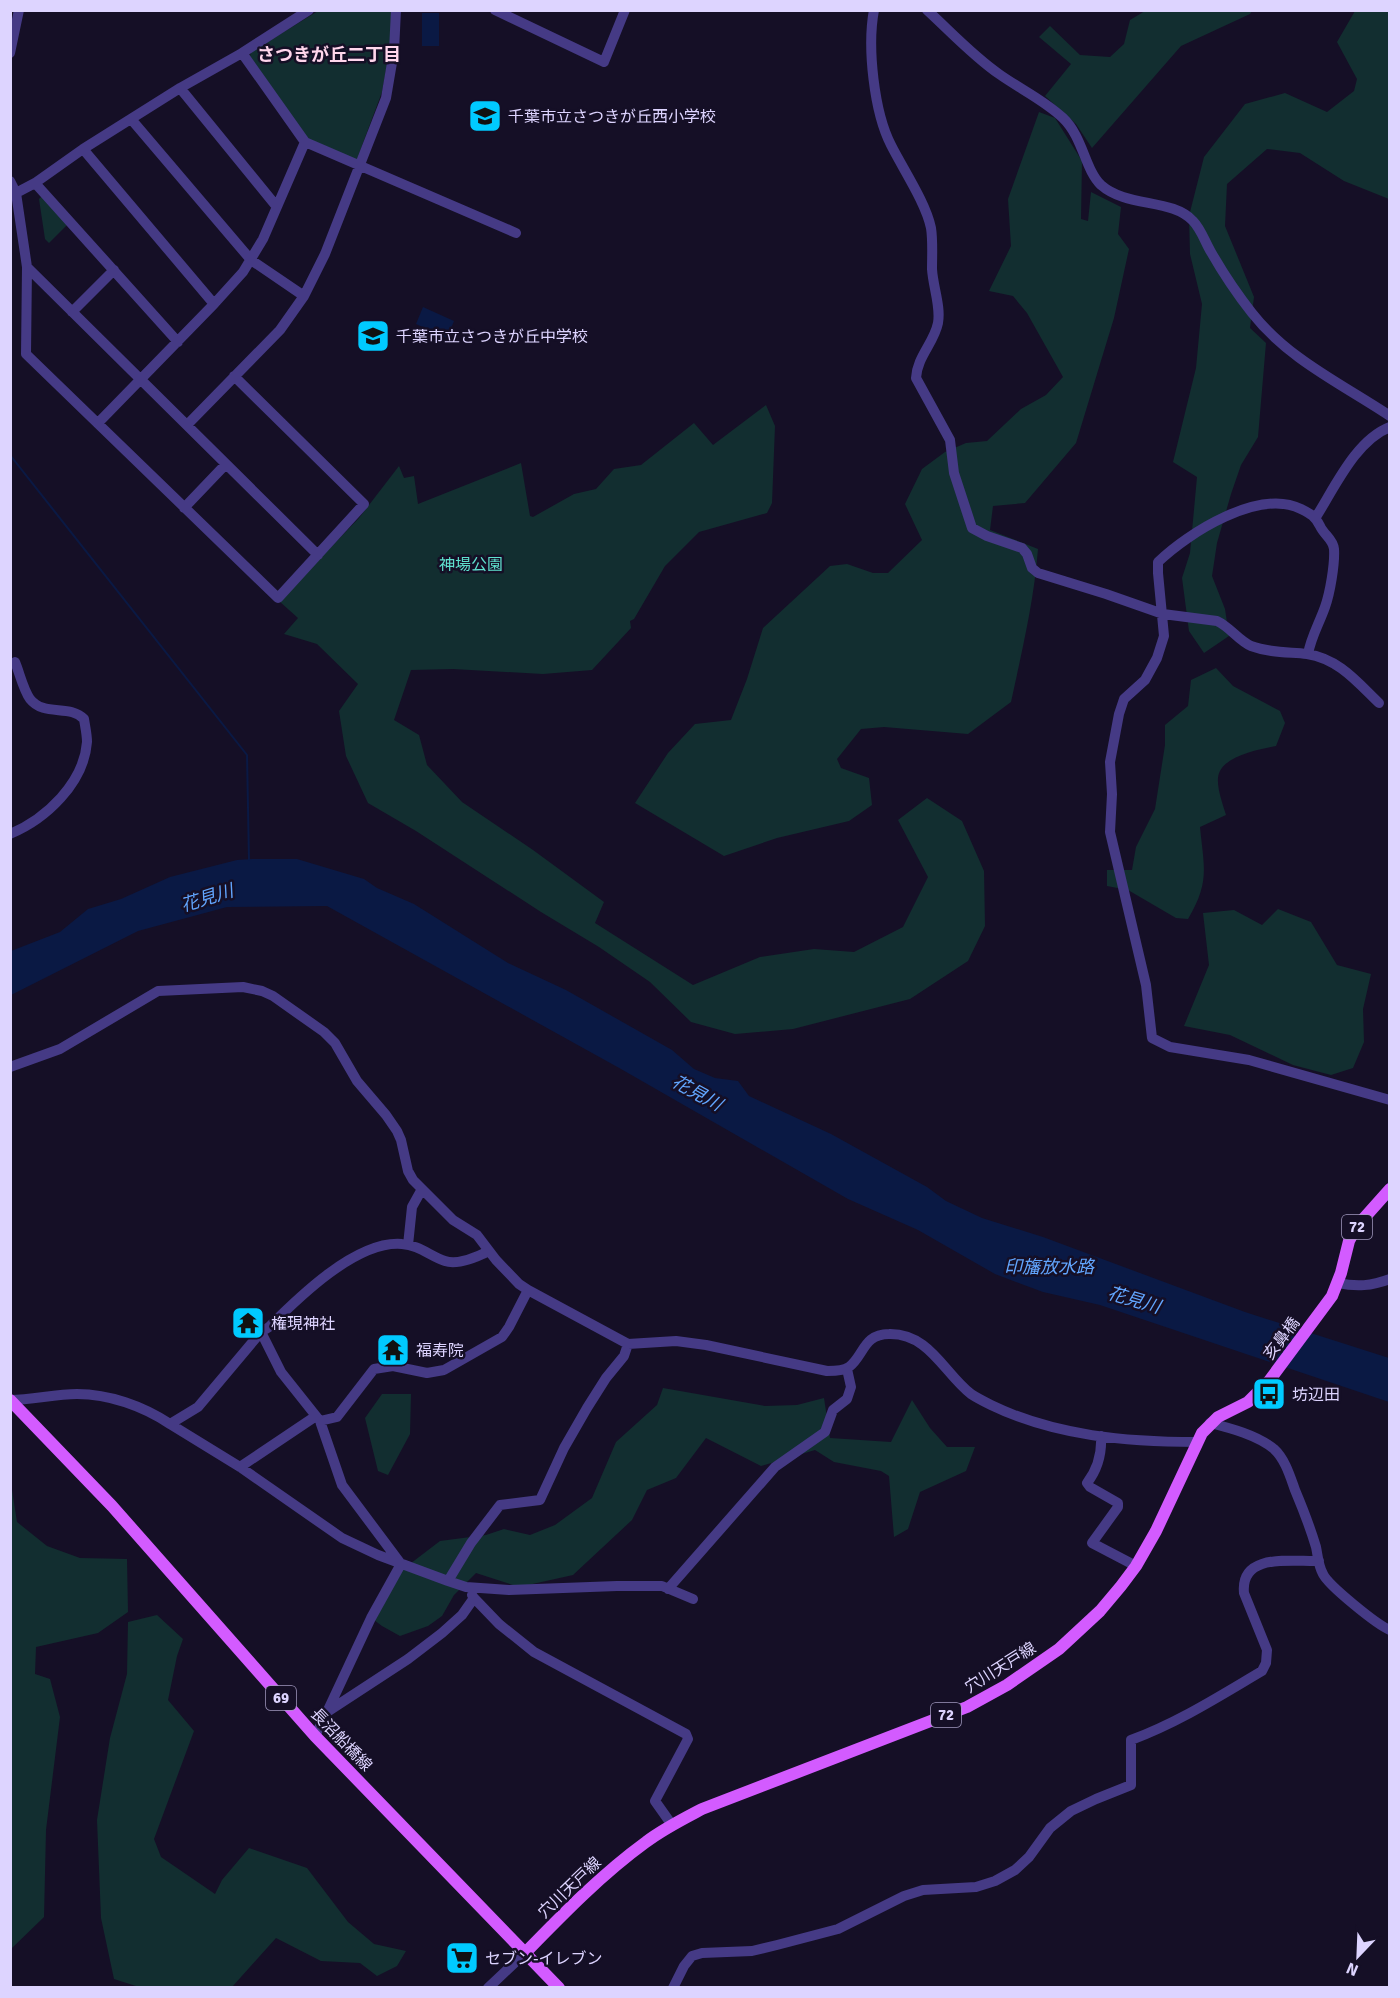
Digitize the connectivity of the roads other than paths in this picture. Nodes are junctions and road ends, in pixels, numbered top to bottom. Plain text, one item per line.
1 (19, 10) edge
2 (309, 10) edge
3 (396, 10) edge
4 (495, 10) edge
5 (625, 10) edge
6 (874, 10) edge
7 (927, 10) edge
8 (10, 53) edge
9 (242, 53) junction
10 (180, 88) junction
11 (131, 119) junction
12 (305, 142) junction
13 (83, 149) junction
14 (358, 165) junction
15 (10, 181) edge
16 (35, 183) junction
17 (16, 193) junction
18 (277, 207) junction
19 (516, 233) dead end
20 (251, 260) junction
21 (27, 267) junction
22 (114, 270) junction
23 (304, 296) junction
24 (214, 304) junction
25 (72, 312) junction
26 (178, 342) junction
27 (234, 376) junction
28 (141, 380) junction
29 (1389, 416) edge
30 (98, 423) junction
31 (187, 425) junction
32 (1389, 427) edge
33 (226, 464) junction
34 (184, 508) junction
35 (1316, 517) junction
36 (318, 555) junction
37 (1163, 614) junction
38 (1308, 654) junction
39 (15, 663) dead end
40 (1380, 703) dead end
41 (10, 834) edge
42 (10, 1067) edge
43 (1389, 1100) edge
44 (1389, 1188) edge
45 (422, 1189) junction
46 (408, 1245) junction
47 (489, 1251) junction
48 (1389, 1279) edge
49 (1338, 1282) junction
50 (528, 1290) junction
51 (261, 1332) junction
52 (628, 1344) junction
53 (847, 1369) junction
54 (1274, 1374) joint
55 (11, 1400) edge
56 (318, 1419) junction
57 (1210, 1423) junction
58 (170, 1424) junction
59 (1101, 1436) junction
60 (1197, 1442) junction
61 (240, 1467) junction
62 (1319, 1561) junction
63 (401, 1564) junction
64 (1136, 1566) junction
65 (448, 1581) junction
66 (466, 1587) junction
67 (668, 1588) junction
68 (474, 1598) junction
69 (693, 1599) dead end
70 (1389, 1630) edge
71 (327, 1712) junction
72 (315, 1736) junction
73 (672, 1825) junction
74 (526, 1952) junction
75 (488, 1988) edge
76 (559, 1988) edge
77 (673, 1988) edge

1 - 8 street
2 - 9 street
3 - 14 street
4 - 5 street
6 - 37 street
7 - 29 street
9 - 10 street
9 - 12 street
10 - 11 street
10 - 18 street
11 - 13 street
11 - 20 street
12 - 14 street
12 - 18 street
13 - 16 street
13 - 24 street
14 - 19 street
14 - 23 street
15 - 17 street
16 - 17 street
16 - 22 street
17 - 21 street
18 - 20 street
20 - 23 street
20 - 24 street
21 - 25 street
21 - 30 street
22 - 25 street
22 - 26 street
23 - 27 street
24 - 26 street
25 - 28 street
26 - 28 street
27 - 31 street
27 - 36 street
28 - 30 street
28 - 31 street
30 - 34 street
31 - 33 street
32 - 35 street
33 - 34 street
33 - 36 street
34 - 36 street
35 - 37 street
35 - 38 street
37 - 38 street
37 - 43 street
38 - 40 street
39 - 41 street
42 - 45 street
44 - 49 main road, 72
45 - 46 street
45 - 47 street
46 - 47 street
46 - 51 street
47 - 50 street
48 - 49 street
49 - 54 main road, 亥鼻橋 / 72
50 - 52 street
50 - 56 street
51 - 56 street
51 - 58 street
52 - 53 street
52 - 65 street
53 - 59 street
53 - 67 street
54 - 57 main road, 穴川天戸線 / 72
55 - 58 street
55 - 72 main road, 長沼船橋線 / 69
56 - 61 street
56 - 63 street
57 - 60 main road, 穴川天戸線 / 72
57 - 62 street
58 - 61 street
59 - 60 street
59 - 64 street
60 - 64 main road, 穴川天戸線 / 72
61 - 63 street
62 - 70 street
62 - 77 street
63 - 65 street
63 - 71 street
64 - 73 main road, 穴川天戸線 / 72
65 - 66 street
66 - 67 street
66 - 68 street
67 - 69 street
68 - 71 street
68 - 73 street
71 - 72 street
72 - 74 main road, 長沼船橋線 / 69
73 - 74 main road, 穴川天戸線 / 72
74 - 75 street
74 - 76 main road, 長沼船橋線 / 69

